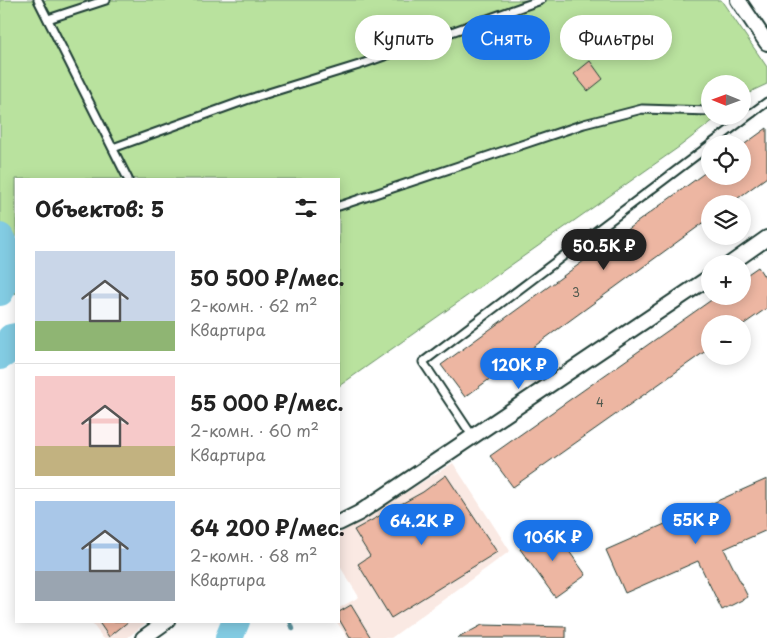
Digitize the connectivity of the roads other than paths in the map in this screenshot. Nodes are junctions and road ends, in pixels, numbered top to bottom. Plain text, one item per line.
1 (38, 0) edge
2 (106, 0) edge
3 (541, 0) edge
4 (738, 0) edge
5 (48, 19) junction
6 (767, 43) edge
7 (767, 102) edge
8 (701, 111) edge
9 (752, 113) joint
10 (723, 135) edge
11 (112, 148) junction
12 (701, 152) edge
13 (127, 178) edge
14 (340, 206) edge
15 (767, 238) edge
16 (743, 255) edge
17 (701, 283) edge
18 (473, 438) junction
19 (340, 523) edge
20 (163, 623) edge
21 (143, 638) edge

1 - 5 lane
2 - 5 lane
3 - 11 lane
4 - 6 street
5 - 11 lane
7 - 9 lane
8 - 14 lane
9 - 10 lane
11 - 13 lane
12 - 18 lane
15 - 16 street
17 - 18 street
18 - 19 street
20 - 21 street

